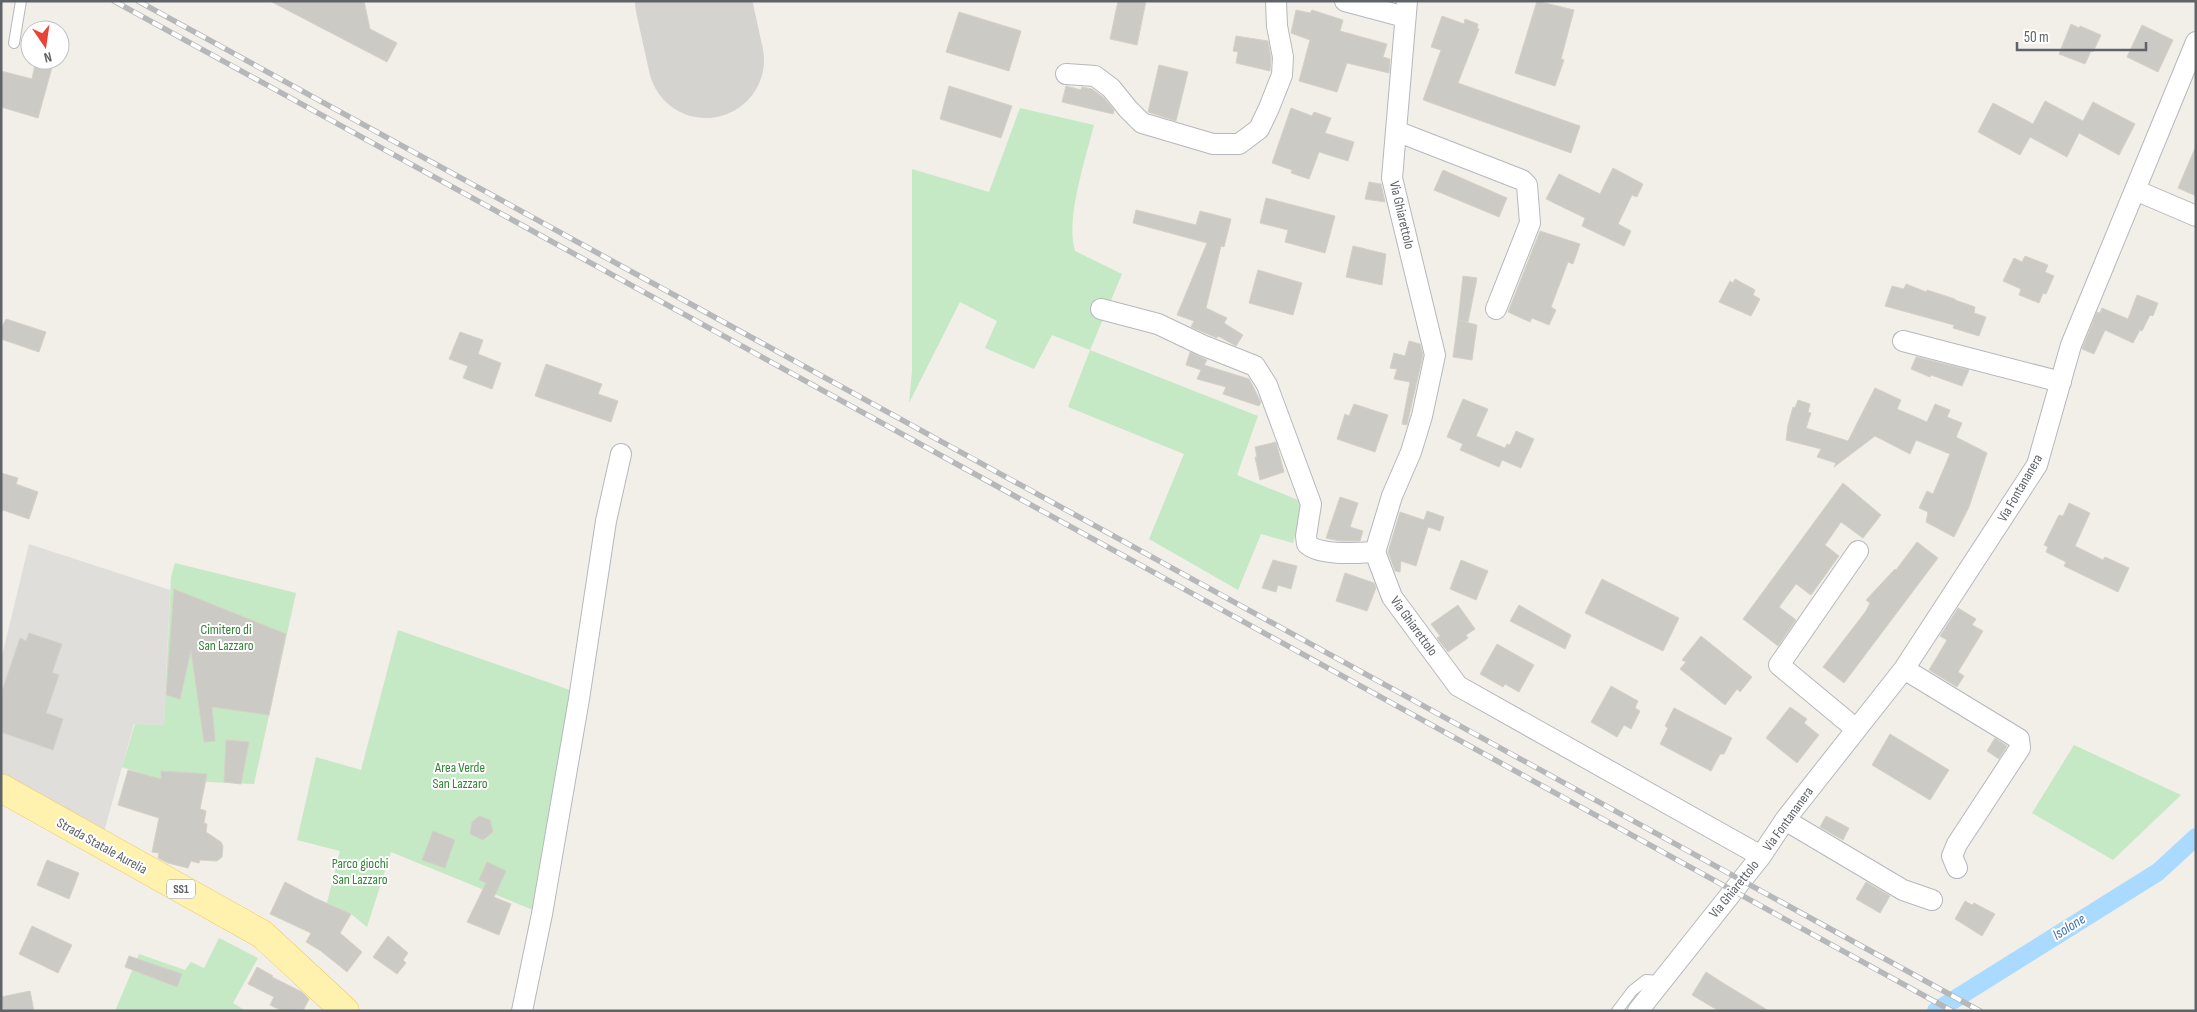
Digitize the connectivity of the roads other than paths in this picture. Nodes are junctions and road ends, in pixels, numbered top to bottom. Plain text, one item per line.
1 (20, 1) edge
2 (1276, 1) edge
3 (1345, 1) edge
4 (1406, 9) edge
5 (14, 42) dead end
6 (2196, 42) edge
7 (1066, 74) dead end
8 (1396, 131) junction
9 (2135, 190) junction
10 (2196, 216) edge
11 (1101, 309) dead end
12 (1496, 309) dead end
13 (1903, 341) dead end
14 (2061, 382) junction
15 (621, 454) dead end
16 (1858, 551) dead end
17 (1375, 552) junction
18 (1904, 669) junction
19 (1856, 729) junction
20 (1, 788) edge
21 (1784, 820) junction
22 (1761, 856) junction
23 (1957, 868) dead end
24 (1932, 900) dead end
25 (1660, 981) junction
26 (345, 1011) edge
27 (522, 1011) edge
28 (1617, 1011) edge
29 (1638, 1011) edge

1 - 5 lane
2 - 7 street
3 - 4 street
4 - 8 street, Via Ghiarettolo
6 - 9 street, Via Fontananera
8 - 12 street
8 - 17 street, Via Ghiarettolo
9 - 10 street
9 - 14 street, Via Fontananera
11 - 17 street
13 - 14 street
14 - 18 street, Via Fontananera
15 - 27 street
16 - 19 street
17 - 22 street, Via Ghiarettolo
18 - 19 street, Via Fontananera
18 - 23 street
19 - 21 street, Via Fontananera
20 - 26 main road, Strada Statale Aurelia / SS1
21 - 22 street, Via Fontananera
21 - 24 street
22 - 25 street, Via Ghiarettolo
25 - 28 lane
25 - 29 street, Via Ghiarettolo

